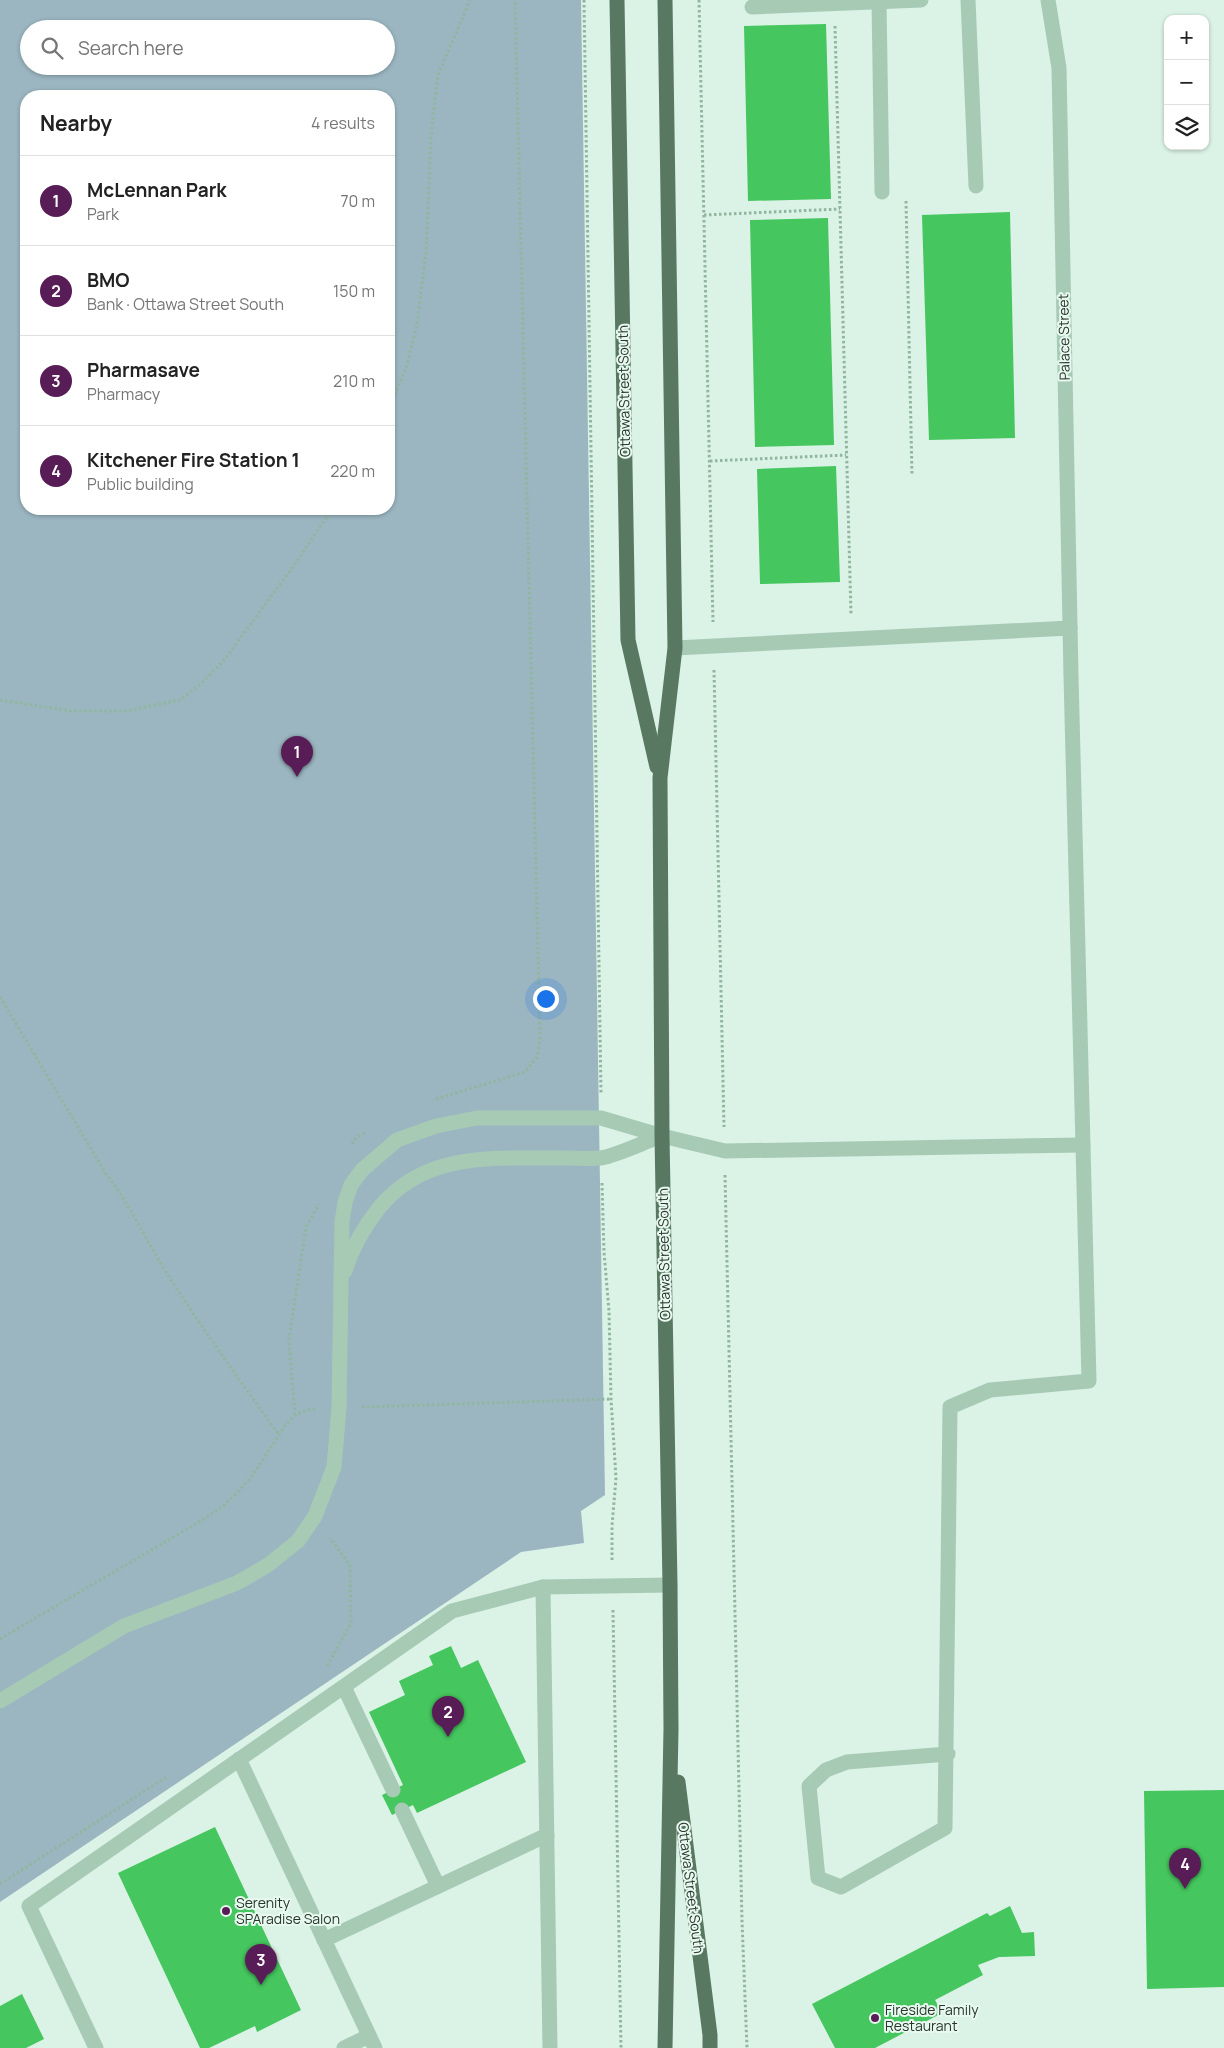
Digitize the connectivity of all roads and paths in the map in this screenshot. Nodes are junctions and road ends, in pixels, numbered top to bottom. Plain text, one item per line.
1 (470, 0) edge
2 (515, 0) edge
3 (584, 0) edge
4 (617, 0) edge
5 (665, 0) edge
6 (699, 0) edge
7 (920, 0) edge
8 (968, 0) edge
9 (1048, 0) edge
10 (879, 2) junction
11 (834, 3) junction
12 (752, 6) dead end
13 (976, 186) dead end
14 (882, 192) dead end
15 (906, 195) dead end
16 (840, 209) junction
17 (704, 215) junction
18 (395, 395) edge
19 (846, 455) junction
20 (710, 461) junction
21 (912, 475) dead end
22 (328, 515) edge
23 (1070, 628) junction
24 (852, 638) junction
25 (714, 645) junction
26 (675, 648) junction
27 (0, 700) edge
28 (660, 778) junction
29 (0, 997) edge
30 (601, 1095) dead end
31 (436, 1099) dead end
32 (371, 1129) dead end
33 (662, 1136) junction
34 (1083, 1145) junction
35 (351, 1146) dead end
36 (725, 1151) junction
37 (602, 1182) dead end
38 (320, 1203) dead end
39 (340, 1285) junction
40 (612, 1399) junction
41 (362, 1407) dead end
42 (322, 1409) dead end
43 (295, 1415) junction
44 (279, 1435) junction
45 (315, 1516) junction
46 (670, 1585) junction
47 (612, 1586) junction
48 (543, 1587) junction
49 (0, 1638) edge
50 (321, 1670) dead end
51 (344, 1686) junction
52 (0, 1701) edge
53 (671, 1729) junction
54 (948, 1754) junction
55 (239, 1759) junction
56 (171, 1774) dead end
57 (393, 1790) dead end
58 (402, 1810) dead end
59 (547, 1835) junction
60 (0, 1884) edge
61 (438, 1886) junction
62 (324, 1940) junction
63 (372, 2042) edge
64 (96, 2048) edge
65 (344, 2048) edge
66 (550, 2048) edge
67 (621, 2048) edge
68 (665, 2048) edge
69 (710, 2048) edge
70 (747, 2048) edge

1 - 18 path
2 - 31 path
3 - 30 path
4 - 28 main road, Ottawa Street South
5 - 26 main road, Ottawa Street South
6 - 17 path
7 - 10 street
8 - 13 street
9 - 23 street, Palace Street
10 - 11 street
10 - 14 street
11 - 12 street
11 - 16 path
15 - 21 path
16 - 17 path
16 - 19 path
17 - 20 path
19 - 20 path
19 - 24 path
20 - 25 path
22 - 27 path
23 - 24 street
23 - 34 street, Palace Street
24 - 25 street
25 - 26 street
25 - 36 path
26 - 28 main road, Ottawa Street South
28 - 33 main road, Ottawa Street South
29 - 44 path
32 - 35 path
33 - 36 street
33 - 39 street
33 - 39 street
33 - 46 main road, Ottawa Street South
34 - 36 street
34 - 54 street, Palace Street
36 - 70 path
37 - 40 path
38 - 43 path
39 - 45 street
40 - 41 path
40 - 47 path
42 - 43 path
43 - 44 path
44 - 49 path
45 - 50 path
45 - 52 street
46 - 47 street
46 - 53 main road, Ottawa Street South
47 - 48 street
47 - 67 path
48 - 51 street
48 - 59 street
51 - 55 street
51 - 57 street
53 - 68 main road, Ottawa Street South
53 - 69 main road, Ottawa Street South
54 - 54 street
55 - 62 street
55 - 64 street
56 - 60 path
58 - 61 street
59 - 61 street
59 - 66 street
61 - 62 street
62 - 63 street
63 - 65 street

